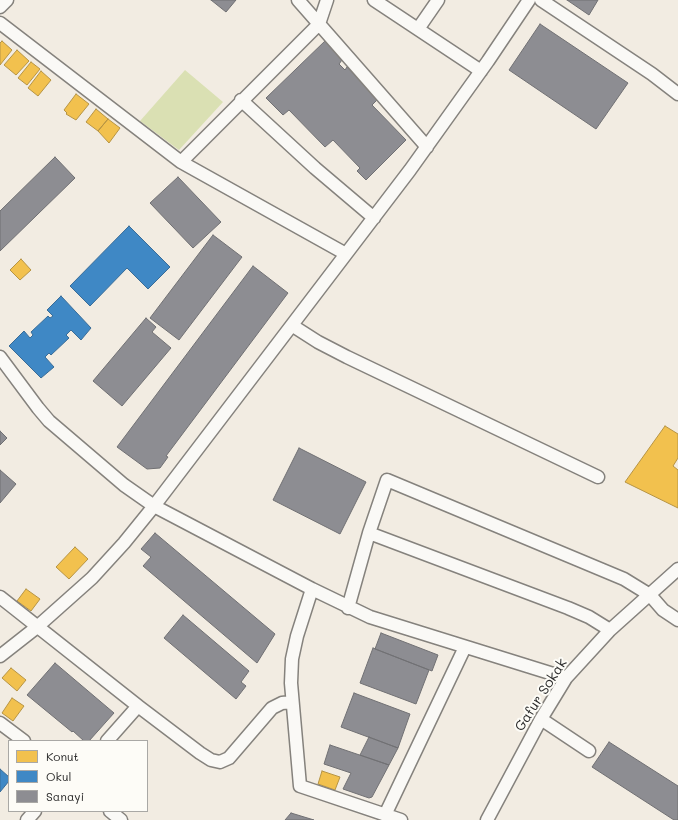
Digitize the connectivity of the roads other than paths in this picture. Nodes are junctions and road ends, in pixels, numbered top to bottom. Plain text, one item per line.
1 (7, 0) edge
2 (298, 0) edge
3 (327, 0) edge
4 (374, 0) edge
5 (438, 0) edge
6 (529, 0) edge
7 (541, 0) edge
8 (0, 7) edge
9 (0, 23) edge
10 (319, 24) junction
11 (418, 29) junction
12 (481, 71) junction
13 (678, 94) edge
14 (241, 100) junction
15 (427, 147) junction
16 (181, 162) junction
17 (374, 218) junction
18 (346, 254) junction
19 (293, 326) junction
20 (0, 357) edge
21 (598, 477) dead end
22 (154, 506) junction
23 (369, 532) junction
24 (678, 570) edge
25 (312, 589) junction
26 (650, 595) junction
27 (0, 597) edge
28 (348, 608) junction
29 (678, 620) edge
30 (37, 627) junction
31 (610, 630) junction
32 (465, 647) junction
33 (0, 656) edge
34 (566, 678) junction
35 (292, 702) junction
36 (138, 706) junction
37 (541, 719) junction
38 (0, 722) edge
39 (23, 740) edge
40 (108, 740) edge
41 (589, 751) dead end
42 (34, 812) edge
43 (385, 815) junction
44 (27, 820) edge
45 (401, 820) edge
46 (487, 820) edge

1 - 8 street
2 - 10 street
3 - 10 street
4 - 11 street
5 - 11 street
6 - 12 street
7 - 13 street
9 - 16 street
10 - 14 street
10 - 15 street
11 - 12 street
12 - 15 street
14 - 16 street
14 - 17 street
15 - 17 street
16 - 18 street
17 - 18 street
18 - 19 street
19 - 21 street
19 - 22 street
20 - 22 street
22 - 25 street
22 - 30 street
23 - 26 street
23 - 28 street
23 - 31 street
24 - 26 street, Gafur Sokak
25 - 28 street
25 - 35 street
26 - 29 street
26 - 31 street, Gafur Sokak
27 - 30 street
28 - 32 street
30 - 33 street
30 - 36 street
31 - 34 street, Gafur Sokak
32 - 34 street
32 - 43 street
34 - 37 street, Gafur Sokak
35 - 36 street
35 - 43 street
36 - 40 street
37 - 41 street
37 - 46 street, Gafur Sokak
38 - 39 street
42 - 44 street
43 - 45 street

